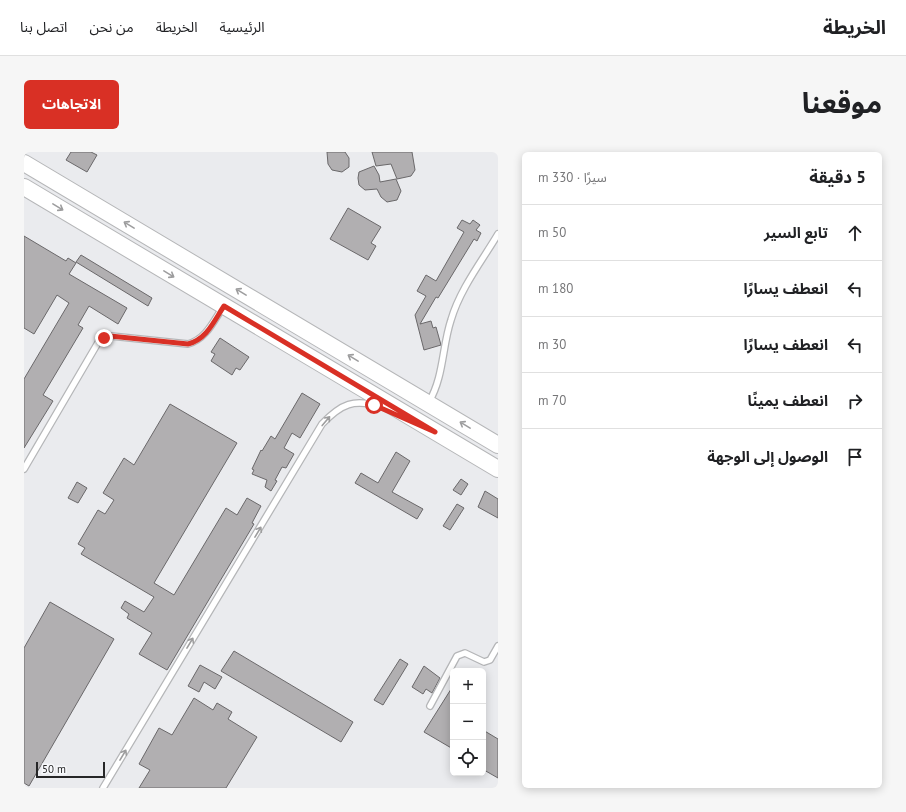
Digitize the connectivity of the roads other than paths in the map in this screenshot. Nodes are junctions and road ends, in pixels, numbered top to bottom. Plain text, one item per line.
1 (24, 163) edge
2 (24, 187) edge
3 (498, 234) edge
4 (224, 306) junction
5 (428, 403) junction
6 (435, 432) junction
7 (498, 445) edge
8 (24, 469) edge
9 (498, 469) edge
10 (498, 646) edge
11 (430, 706) dead end
12 (103, 788) edge

5 -> 1 street
2 -> 4 street
3 - 5 lane
4 - 6 street
4 - 8 lane
7 -> 5 street
6 - 9 street
12 -> 6 lane
10 - 11 lane

